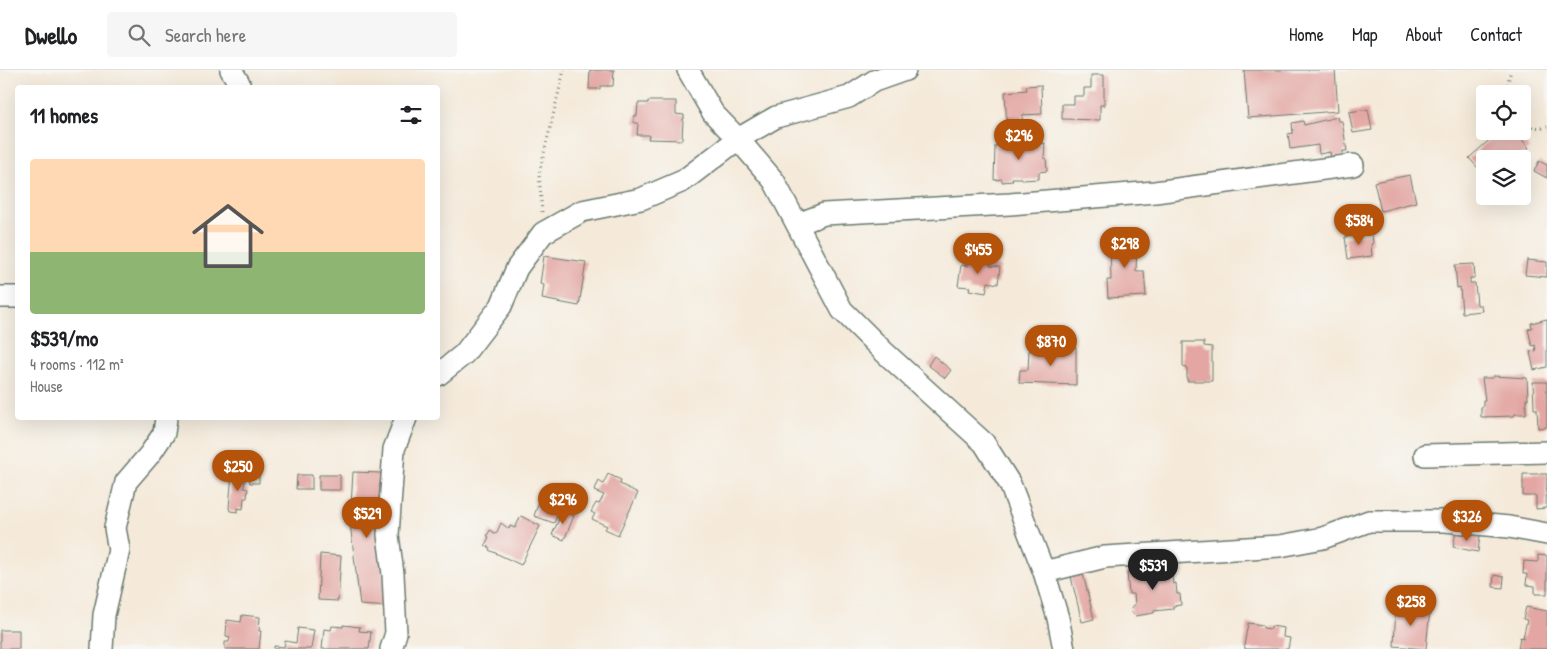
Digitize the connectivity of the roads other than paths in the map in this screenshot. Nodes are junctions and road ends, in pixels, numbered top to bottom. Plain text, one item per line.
1 (231, 70) edge
2 (688, 70) edge
3 (905, 70) edge
4 (239, 85) edge
5 (738, 139) junction
6 (1353, 165) dead end
7 (798, 224) junction
8 (15, 297) edge
9 (0, 298) edge
10 (440, 373) edge
11 (166, 420) edge
12 (405, 420) edge
13 (1547, 452) edge
14 (1425, 455) dead end
15 (1547, 534) edge
16 (1044, 572) junction
17 (102, 649) edge
18 (391, 649) edge
19 (1064, 649) edge

1 - 4 street
2 - 5 street
3 - 5 street
5 - 7 street
5 - 10 street
6 - 7 street
7 - 16 street
8 - 9 street
11 - 17 street
12 - 18 street
13 - 14 street
15 - 16 street
16 - 19 street

